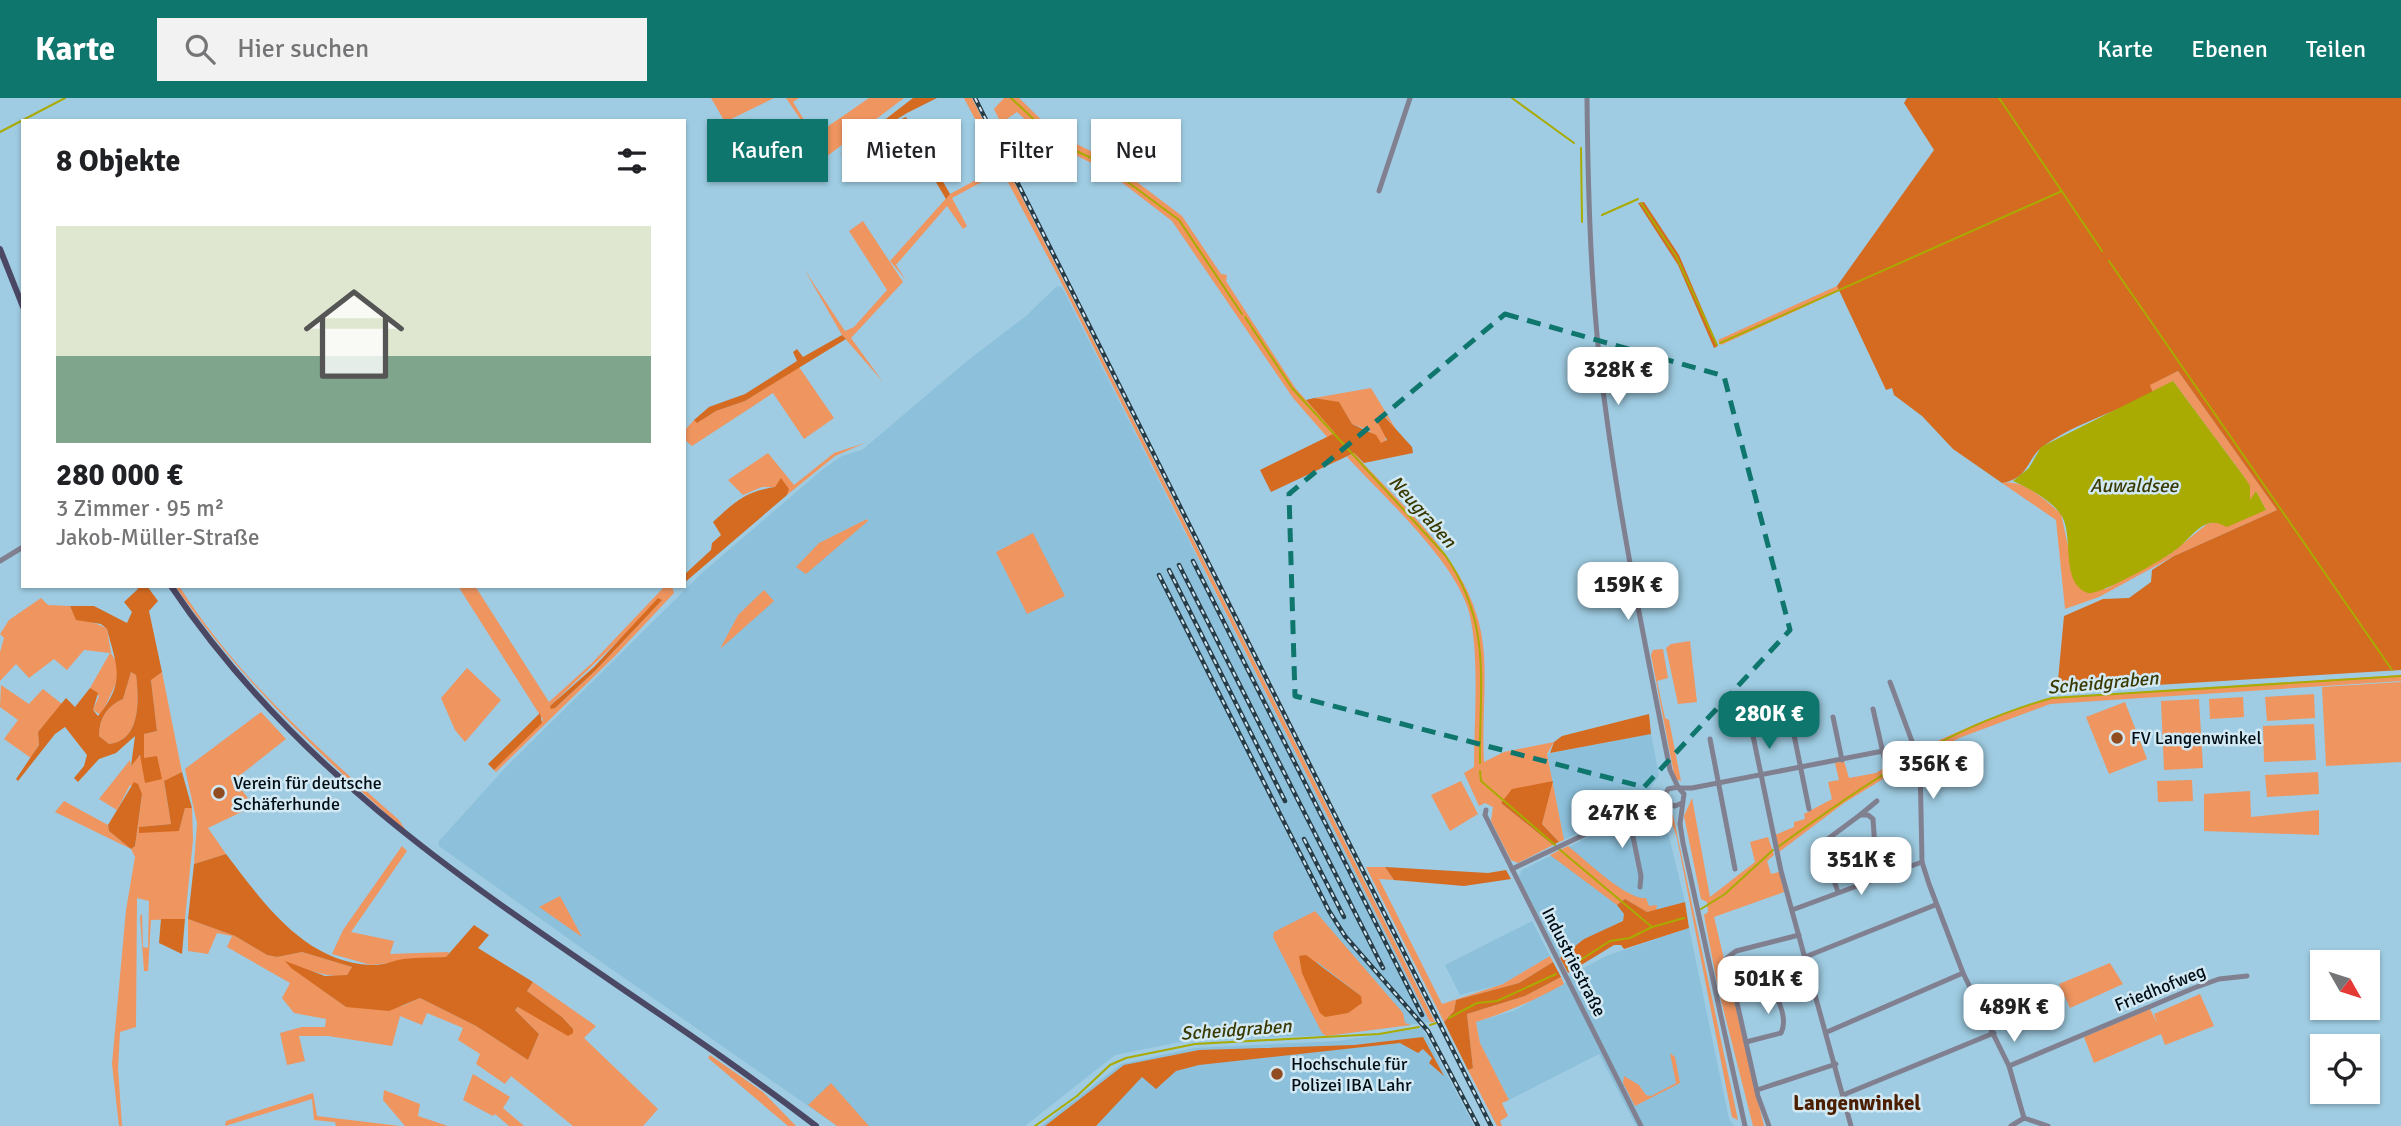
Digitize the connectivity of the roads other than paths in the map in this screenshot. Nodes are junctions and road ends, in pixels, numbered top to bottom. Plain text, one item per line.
1 (1410, 98) edge
2 (1587, 98) edge
3 (1379, 191) dead end
4 (0, 249) edge
5 (21, 302) edge
6 (21, 548) edge
7 (0, 561) edge
8 (172, 588) edge
9 (1890, 682) dead end
10 (1873, 709) dead end
11 (1833, 717) dead end
12 (1792, 725) dead end
13 (1752, 731) dead end
14 (1710, 739) dead end
15 (1883, 751) junction
16 (1842, 760) junction
17 (1886, 766) dead end
18 (1801, 768) junction
19 (1670, 770) junction
20 (1760, 776) junction
21 (1719, 783) junction
22 (1679, 788) junction
23 (1692, 788) junction
24 (1666, 791) junction
25 (1683, 801) junction
26 (1877, 801) dead end
27 (1651, 803) junction
28 (1669, 805) junction
29 (1810, 809) dead end
30 (1486, 810) dead end
31 (1628, 812) junction
32 (1860, 815) junction
33 (1680, 824) junction
34 (1922, 862) junction
35 (1512, 869) junction
36 (1735, 869) dead end
37 (1877, 877) junction
38 (1640, 887) dead end
39 (1838, 892) junction
40 (1935, 905) junction
41 (1792, 910) junction
42 (1799, 935) junction
43 (1805, 957) junction
44 (1963, 972) junction
45 (2247, 976) dead end
46 (1738, 999) junction
47 (1827, 1032) junction
48 (1994, 1033) junction
49 (1746, 1042) junction
50 (1836, 1065) junction
51 (2009, 1066) junction
52 (1757, 1090) junction
53 (1843, 1096) junction
54 (2024, 1118) junction
55 (816, 1126) edge
56 (1641, 1126) edge
57 (1745, 1126) edge
58 (1769, 1126) edge
59 (1851, 1126) edge
60 (2011, 1126) edge
61 (2048, 1126) edge

1 - 3 street
2 - 19 street
4 - 5 main road
6 - 7 street
8 - 55 main road
9 - 34 street
10 - 15 street
11 - 16 street
12 - 18 street
13 - 20 street
14 - 21 street
15 - 16 street
15 - 17 street
16 - 18 street
18 - 20 street
18 - 29 street
19 - 22 street
19 - 24 street
20 - 21 street
20 - 41 street
21 - 23 street
21 - 36 street
22 - 23 street
22 - 24 street
22 - 25 street
23 - 25 street
24 - 27 street
24 - 28 street
25 - 28 street
25 - 33 street
26 - 32 street
27 - 28 street
27 - 31 street
28 - 33 street
30 - 35 street, Industriestraße
31 - 35 street
31 - 38 street
32 - 37 street
32 - 39 street
33 - 57 street
34 - 37 street
34 - 40 street
35 - 56 street, Industriestraße
37 - 39 street
39 - 41 street
40 - 43 street
40 - 44 street
41 - 42 street
42 - 43 street
42 - 46 street
43 - 47 street
44 - 47 street
44 - 48 street
45 - 51 street, Friedhofweg
46 - 49 street
46 - 49 street
47 - 50 street
48 - 51 street
48 - 53 street
49 - 52 street
50 - 52 street
50 - 53 street
51 - 54 street
52 - 58 street
53 - 59 street
54 - 60 street
54 - 61 street

